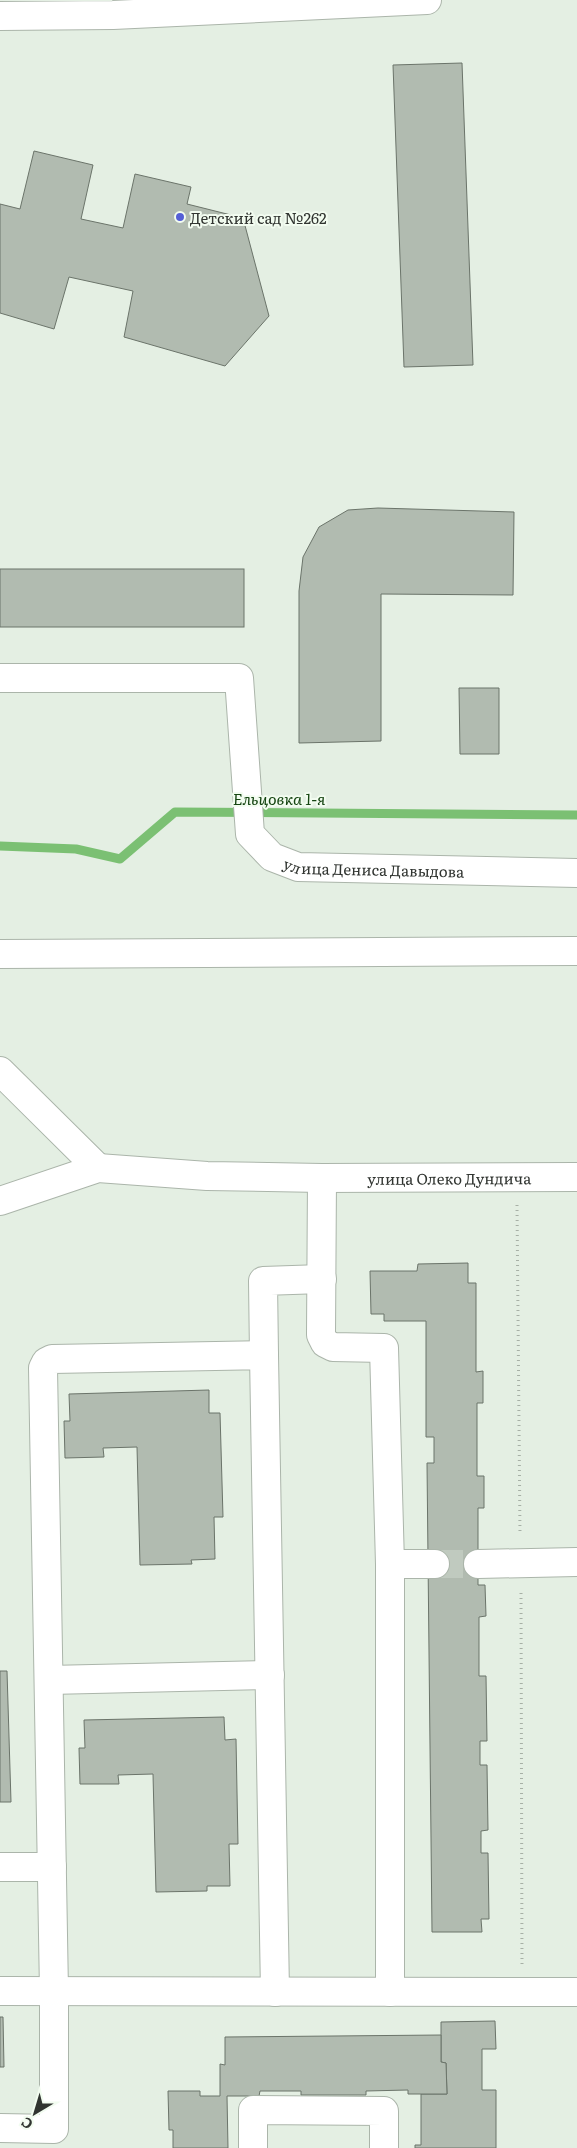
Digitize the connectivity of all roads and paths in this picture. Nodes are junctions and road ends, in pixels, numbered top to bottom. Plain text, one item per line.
1 (427, 0) edge
2 (113, 7) edge
3 (0, 16) edge
4 (0, 678) edge
5 (577, 873) edge
6 (577, 951) edge
7 (0, 954) edge
8 (0, 1071) edge
9 (98, 1168) junction
10 (577, 1177) edge
11 (322, 1178) junction
12 (0, 1200) edge
13 (322, 1279) junction
14 (264, 1356) junction
15 (577, 1562) edge
16 (390, 1564) junction
17 (435, 1564) tunnel mouth
18 (478, 1564) tunnel mouth
19 (270, 1675) junction
20 (49, 1680) junction
21 (0, 1867) edge
22 (52, 1867) junction
23 (0, 1991) edge
24 (54, 1991) junction
25 (275, 1992) junction
26 (390, 1992) junction
27 (577, 1992) edge
28 (0, 2128) edge
29 (253, 2148) edge
30 (384, 2148) edge

1 - 2 street
2 - 3 street
4 - 5 street, улица Дениса Давыдова
6 - 7 street
8 - 9 street
9 - 11 street, улица Олеко Дундича
9 - 12 street
10 - 11 street, улица Олеко Дундича
11 - 13 street
13 - 14 street
13 - 16 street
14 - 19 street
14 - 20 street
15 - 18 street
16 - 17 street
16 - 26 street
19 - 20 street
19 - 25 street
20 - 22 street
21 - 22 street
22 - 24 street
23 - 24 street
24 - 25 street
24 - 28 street
25 - 26 street
26 - 27 street
29 - 30 street

